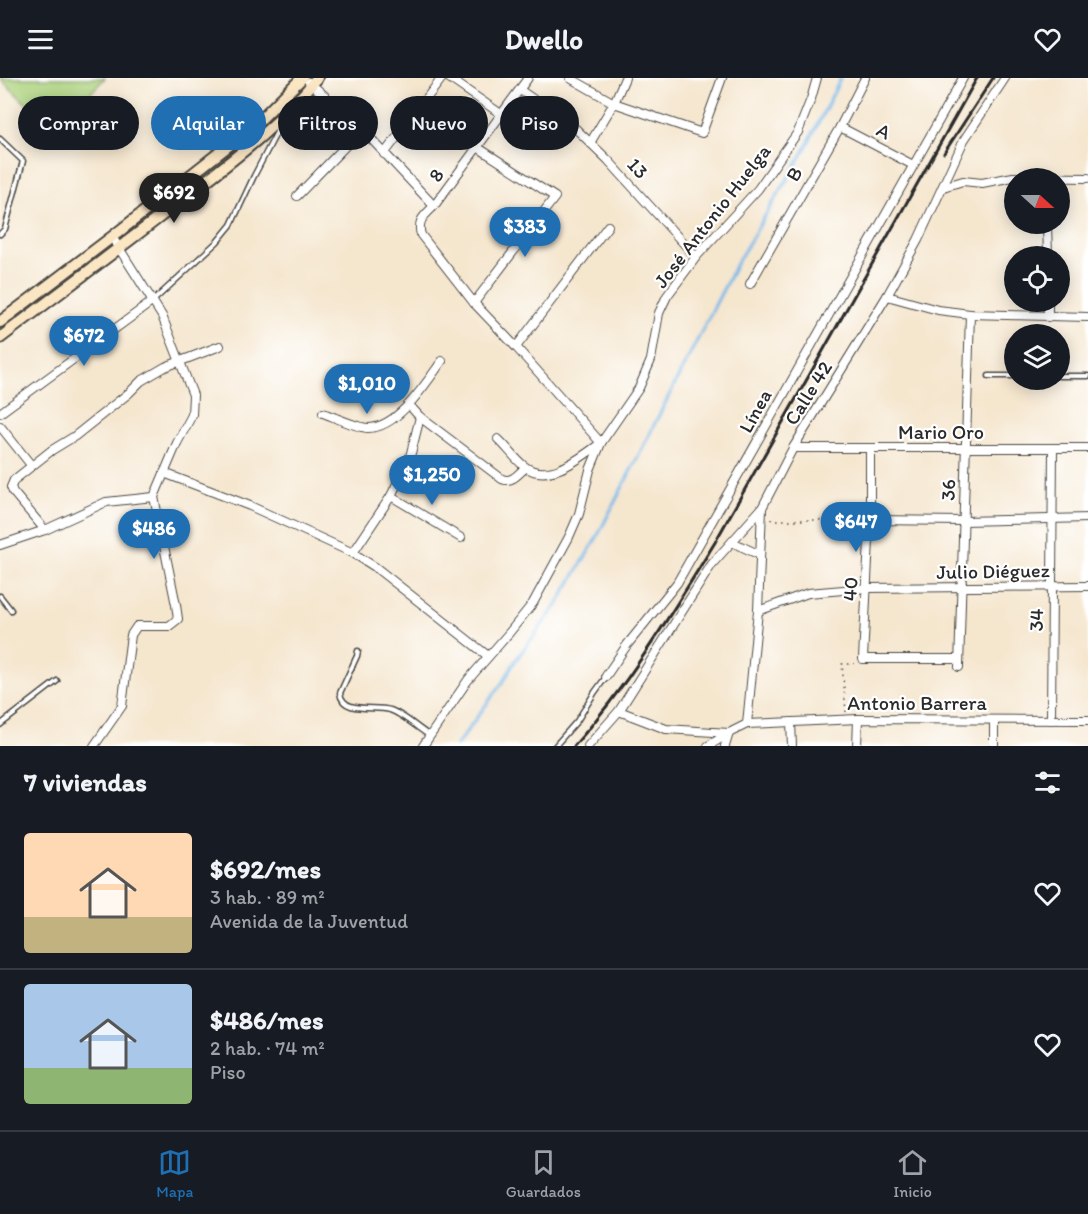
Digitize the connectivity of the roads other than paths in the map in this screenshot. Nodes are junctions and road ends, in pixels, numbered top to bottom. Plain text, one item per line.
1 (442, 78) edge
2 (449, 78) edge
3 (528, 78) edge
4 (570, 78) edge
5 (625, 78) edge
6 (722, 78) edge
7 (817, 78) edge
8 (865, 78) edge
9 (963, 78) edge
10 (1005, 78) edge
11 (309, 80) edge
12 (520, 90) junction
13 (298, 96) edge
14 (326, 96) edge
15 (515, 96) edge
16 (614, 103) junction
17 (500, 113) edge
18 (500, 115) edge
19 (278, 121) edge
20 (840, 127) junction
21 (278, 131) edge
22 (488, 132) edge
23 (0, 139) edge
24 (590, 143) junction
25 (378, 147) edge
26 (342, 150) edge
27 (475, 150) edge
28 (482, 150) edge
29 (384, 154) junction
30 (913, 165) junction
31 (950, 170) junction
32 (1070, 178) edge
33 (1088, 178) edge
34 (1004, 179) edge
35 (963, 181) junction
36 (943, 187) junction
37 (297, 196) dead end
38 (434, 206) junction
39 (608, 226) dead end
40 (0, 234) edge
41 (112, 237) junction
42 (119, 249) junction
43 (696, 257) junction
44 (750, 284) dead end
45 (887, 296) junction
46 (153, 301) junction
47 (474, 303) junction
48 (1048, 312) edge
49 (970, 314) junction
50 (1048, 317) junction
51 (1088, 317) edge
52 (0, 322) edge
53 (0, 338) edge
54 (220, 346) dead end
55 (516, 347) junction
56 (180, 361) junction
57 (442, 361) dead end
58 (989, 376) dead end
59 (1004, 376) edge
60 (1070, 376) edge
61 (1088, 376) edge
62 (409, 405) junction
63 (0, 413) edge
64 (323, 413) dead end
65 (420, 417) junction
66 (0, 426) edge
67 (498, 438) dead end
68 (601, 443) junction
69 (793, 448) junction
70 (870, 448) junction
71 (966, 448) junction
72 (1053, 448) junction
73 (1088, 448) edge
74 (31, 465) junction
75 (525, 468) junction
76 (164, 473) junction
77 (391, 496) junction
78 (154, 497) junction
79 (762, 508) junction
80 (1088, 518) edge
81 (1053, 519) junction
82 (870, 520) junction
83 (963, 521) junction
84 (45, 530) junction
85 (461, 538) dead end
86 (732, 542) junction
87 (0, 545) edge
88 (353, 553) junction
89 (760, 555) junction
90 (1088, 586) edge
91 (1053, 587) junction
92 (867, 588) junction
93 (962, 588) junction
94 (0, 596) edge
95 (11, 610) dead end
96 (758, 611) junction
97 (358, 651) dead end
98 (488, 656) junction
99 (863, 659) joint
100 (606, 676) joint
101 (57, 681) dead end
102 (619, 711) junction
103 (858, 719) junction
104 (994, 720) junction
105 (1051, 720) junction
106 (1088, 720) edge
107 (791, 722) junction
108 (747, 724) junction
109 (0, 725) edge
110 (729, 733) junction
111 (431, 736) junction
112 (94, 746) edge
113 (423, 746) edge
114 (555, 746) edge
115 (588, 746) edge
116 (708, 746) edge
117 (725, 746) edge
118 (792, 746) edge
119 (857, 746) edge
120 (994, 746) edge

1 - 29 street
2 - 17 street
3 - 12 street, 8
4 - 16 street
5 - 16 street
6 - 16 street
7 - 43 street, José Antonio Huelga
8 - 20 street, B
9 - 30 street, Línea
10 - 31 street, Calle 42
11 - 13 main road
11 - 14 street
11 - 41 main road
12 - 15 street, 8
12 - 24 street, 13
16 - 24 street
18 - 22 street, 8
19 - 42 main road
20 - 30 street, A
20 - 44 street, B
21 - 46 lane
23 - 40 lane
24 - 43 street, 13
25 - 29 street
26 - 37 street
27 - 38 street, 8
28 - 47 street
29 - 38 street
30 - 100 street, Línea
31 - 35 street
31 - 36 street, Calle 42
32 - 33 street
34 - 35 street
35 - 36 street
36 - 45 street, Calle 42
38 - 47 street, 8
39 - 55 street
41 - 42 street
41 - 52 main road
42 - 46 street
42 - 53 main road
43 - 68 street, José Antonio Huelga
45 - 49 street
45 - 69 street, Calle 42
46 - 56 street
46 - 63 street
47 - 55 street
48 - 50 street
49 - 50 street
49 - 71 street, 36
50 - 51 street
54 - 56 street
55 - 68 street
56 - 74 street
56 - 76 street
57 - 62 street
58 - 59 lane
60 - 61 lane
62 - 64 street
62 - 65 street
65 - 75 street
65 - 77 street
66 - 74 street
67 - 75 street
68 - 75 street
68 - 98 street, José Antonio Huelga
69 - 70 street, Mario Oro
69 - 79 street, Calle 42
70 - 71 street, Mario Oro
70 - 82 street, 40
71 - 72 street, Mario Oro
71 - 83 street, 36
72 - 73 street, Mario Oro
72 - 81 street, 34
74 - 84 street
76 - 78 street
76 - 88 street
77 - 85 street
77 - 88 street
78 - 84 street
78 - 112 street
79 - 86 street
79 - 89 street, Calle 42
80 - 81 street
81 - 83 street
81 - 91 street, 34
82 - 83 street
82 - 92 street, 40
83 - 93 street, 36
84 - 87 street
86 - 89 street
86 - 102 street
88 - 98 street
89 - 96 street, Calle 42
90 - 91 street, Julio Diéguez
91 - 93 street, Julio Diéguez
91 - 105 street, 34
92 - 93 street, Julio Diéguez
92 - 96 street, Julio Diéguez
92 - 99 street, 40
93 - 99 street, 36
94 - 95 lane
96 - 108 street, Calle 42
97 - 111 lane
98 - 111 street, José Antonio Huelga
100 - 114 lane, Línea
101 - 109 lane
102 - 110 street
102 - 115 street
103 - 104 street, Antonio Barrera
103 - 107 street, Antonio Barrera
103 - 119 street
104 - 105 street, Antonio Barrera
104 - 120 street
105 - 106 street, Antonio Barrera
107 - 108 street, Antonio Barrera
107 - 118 street
108 - 110 street
110 - 116 street
110 - 117 street
111 - 113 street, José Antonio Huelga

